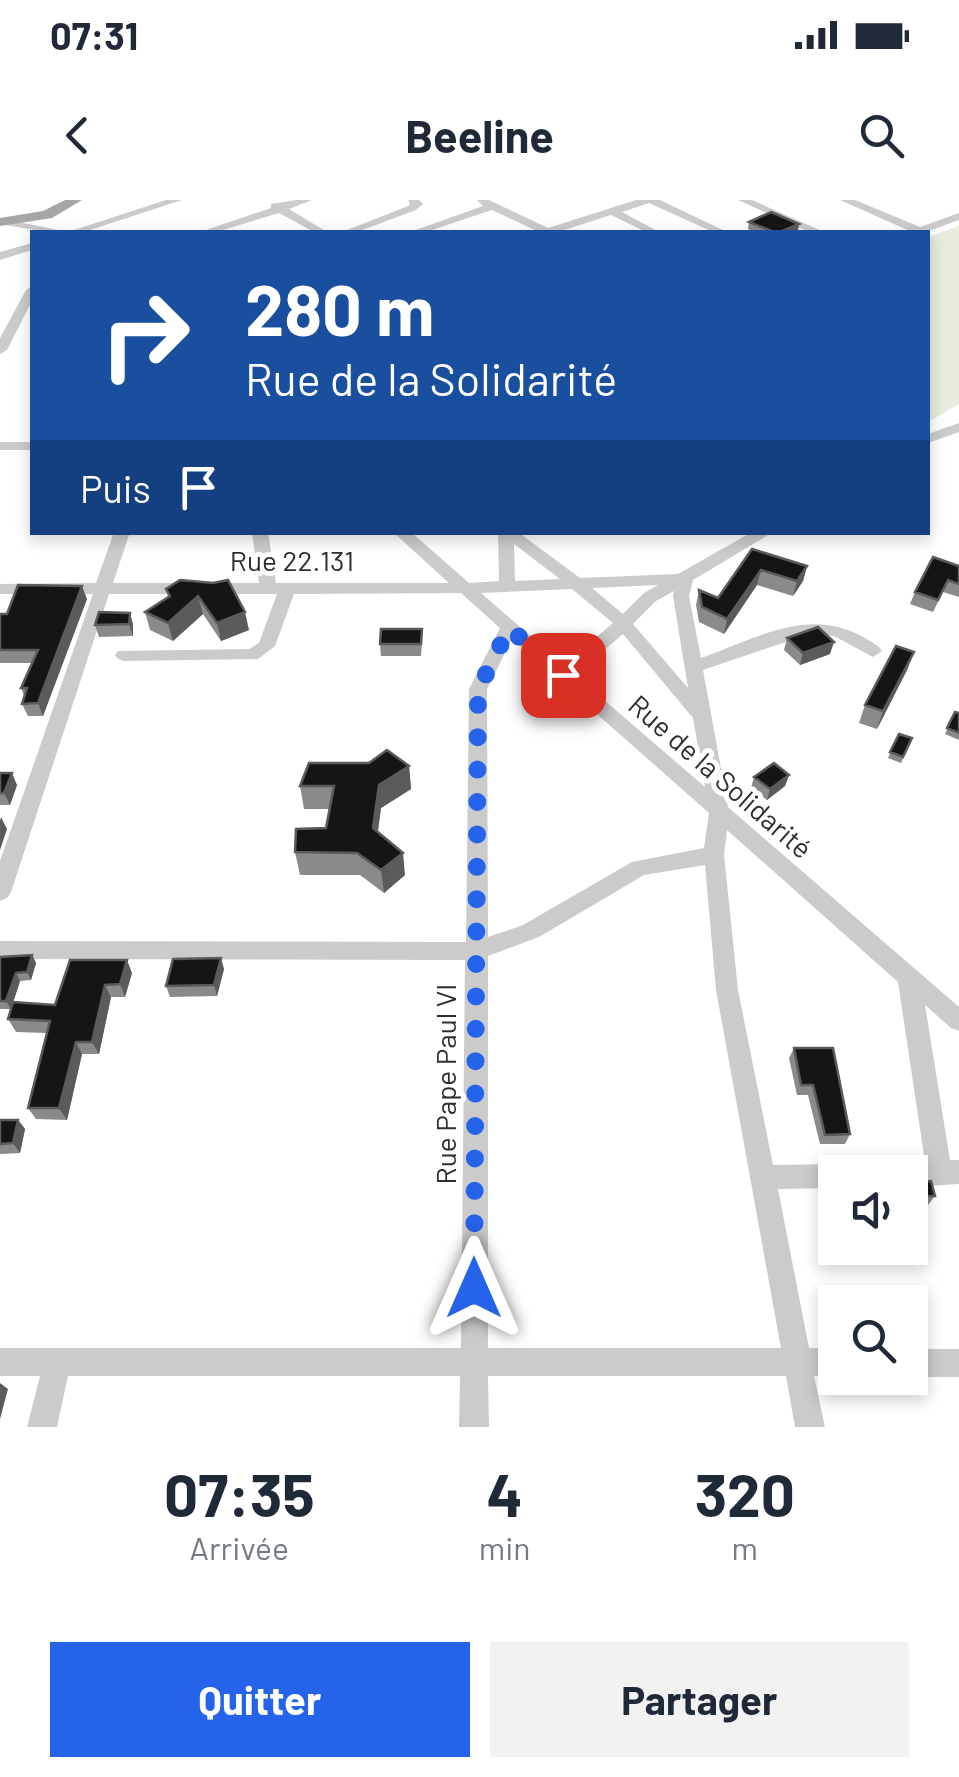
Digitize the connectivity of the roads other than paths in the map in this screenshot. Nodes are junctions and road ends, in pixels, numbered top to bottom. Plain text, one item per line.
1 (177, 200) edge
2 (265, 200) edge
3 (307, 200) edge
4 (413, 200) edge
5 (649, 200) edge
6 (743, 200) edge
7 (845, 200) edge
8 (882, 200) edge
9 (486, 203) edge
10 (69, 204) edge
11 (280, 208) junction
12 (863, 208) junction
13 (612, 212) junction
14 (959, 216) edge
15 (2, 222) edge
16 (372, 224) junction
17 (935, 226) junction
18 (52, 230) edge
19 (64, 230) edge
20 (80, 230) edge
21 (212, 230) edge
22 (318, 230) edge
23 (354, 230) edge
24 (382, 230) edge
25 (421, 230) edge
26 (544, 230) edge
27 (554, 230) edge
28 (650, 230) edge
29 (716, 230) edge
30 (813, 230) edge
31 (914, 230) edge
32 (924, 230) edge
33 (959, 234) edge
34 (30, 247) edge
35 (0, 256) edge
36 (30, 294) edge
37 (0, 350) edge
38 (959, 426) edge
39 (930, 438) edge
40 (0, 446) edge
41 (30, 446) edge
42 (121, 535) edge
43 (260, 535) edge
44 (404, 535) edge
45 (507, 535) edge
46 (511, 535) edge
47 (760, 535) edge
48 (685, 579) junction
49 (576, 584) junction
50 (507, 586) junction
51 (103, 587) junction
52 (268, 588) junction
53 (288, 588) junction
54 (464, 588) junction
55 (0, 589) edge
56 (622, 622) junction
57 (509, 628) junction
58 (874, 651) dead end
59 (124, 654) dead end
60 (694, 667) junction
61 (563, 675) junction
62 (702, 717) junction
63 (719, 810) junction
64 (714, 855) junction
65 (0, 892) edge
66 (0, 950) edge
67 (475, 951) junction
68 (908, 978) junction
69 (959, 1021) edge
70 (950, 1174) edge
71 (818, 1176) edge
72 (765, 1177) junction
73 (0, 1362) edge
74 (57, 1362) junction
75 (474, 1362) junction
76 (800, 1362) junction
77 (818, 1362) edge
78 (928, 1363) edge
79 (959, 1363) edge
80 (42, 1427) edge
81 (474, 1427) edge
82 (810, 1427) edge

1 - 20 street
2 - 11 street
3 - 11 street
4 - 16 street
5 - 13 street
5 - 29 street
6 - 30 street
7 - 12 street
8 - 12 street
9 - 25 street
9 - 26 street
10 - 15 main road
10 - 19 street
11 - 21 street
11 - 22 street
12 - 31 street
13 - 27 street
13 - 28 street
14 - 17 street
15 - 18 street
16 - 23 street
16 - 24 street
17 - 32 street
17 - 33 street
34 - 35 street
36 - 37 street
38 - 39 street
40 - 41 street
42 - 51 street
43 - 52 street
44 - 54 street, Rue de la Solidarité
45 - 50 street
46 - 49 street
47 - 48 street
48 - 49 street, Rue 22.131
48 - 56 street
48 - 60 street
49 - 50 street, Rue 22.131
49 - 56 street
50 - 54 street, Rue 22.131
51 - 52 street, Rue 22.131
51 - 55 street, Rue 22.131
51 - 65 street
52 - 53 street, Rue 22.131
53 - 54 street, Rue 22.131
53 - 59 street
54 - 57 street, Rue de la Solidarité
56 - 61 street
56 - 62 street
57 - 61 street, Rue de la Solidarité
57 - 67 street, Rue Pape Paul VI
58 - 60 street
60 - 62 street
61 - 63 street, Rue de la Solidarité
62 - 63 street
63 - 64 street
63 - 68 street, Rue de la Solidarité
64 - 67 street
64 - 72 street
66 - 67 street
67 - 75 street, Rue Pape Paul VI
68 - 69 street, Rue de la Solidarité
68 - 70 street
71 - 72 street
72 - 76 street
73 - 74 street
74 - 75 street
74 - 80 street
75 - 76 street
75 - 81 street, Rue Pape Paul VI
76 - 77 street
76 - 82 street
78 - 79 street

